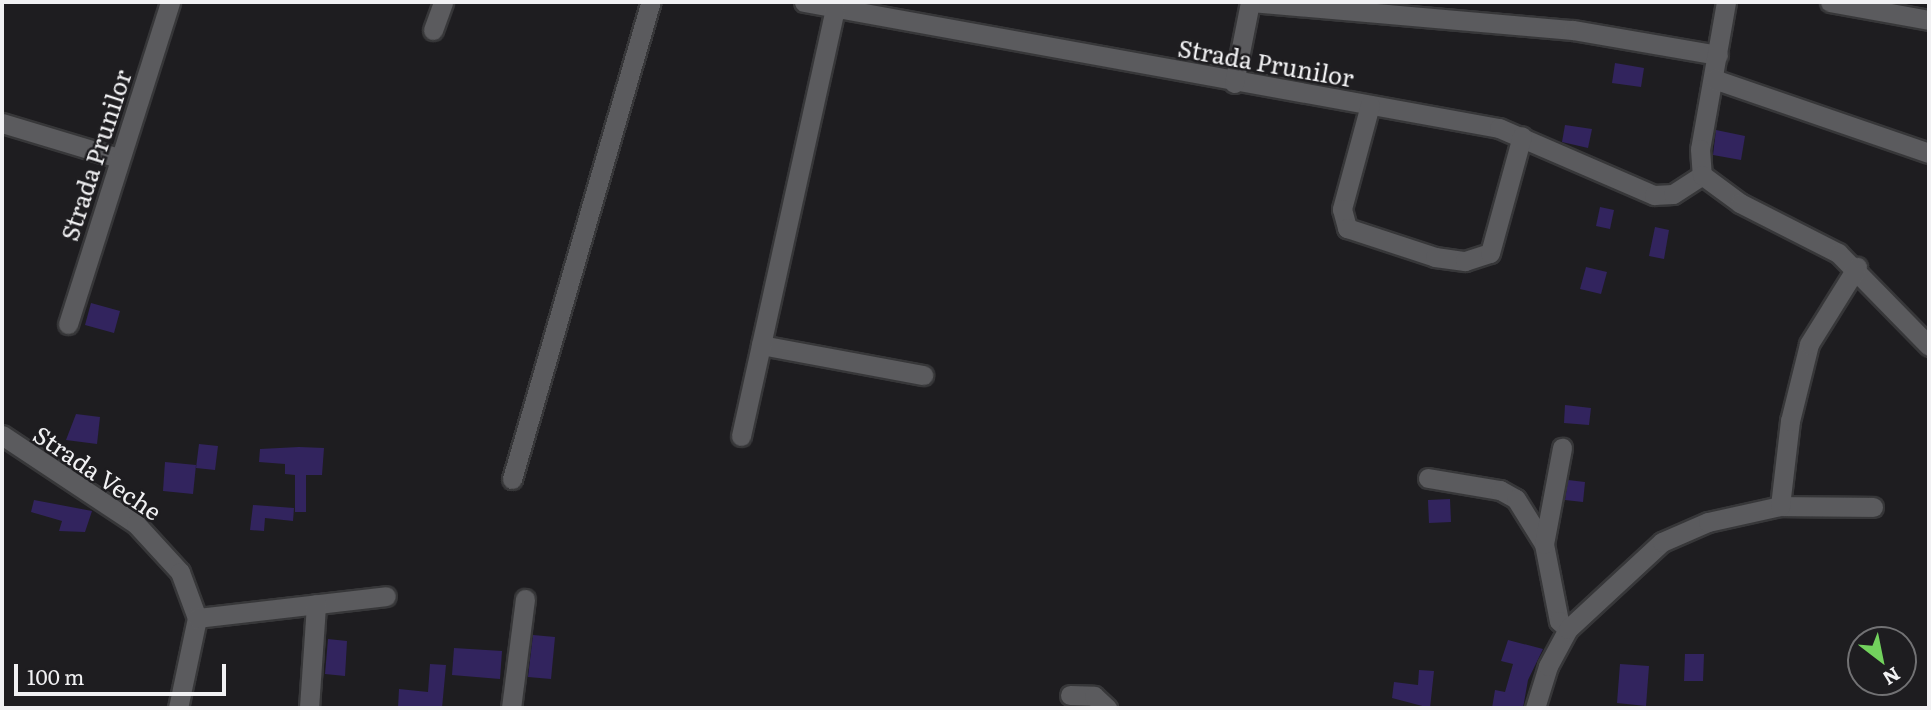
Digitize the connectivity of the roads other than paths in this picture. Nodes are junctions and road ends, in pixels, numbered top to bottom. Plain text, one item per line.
1 (170, 2) edge
2 (443, 2) edge
3 (651, 2) edge
4 (804, 2) edge
5 (1251, 2) edge
6 (1726, 2) edge
7 (1830, 2) edge
8 (835, 8) junction
9 (1929, 20) edge
10 (433, 30) dead end
11 (1718, 55) junction
12 (1714, 79) junction
13 (1234, 83) junction
14 (1370, 105) junction
15 (2, 123) edge
16 (1522, 136) junction
17 (1929, 153) edge
18 (119, 159) junction
19 (1702, 175) junction
20 (1857, 267) junction
21 (68, 324) dead end
22 (761, 345) junction
23 (1929, 346) edge
24 (923, 375) dead end
25 (2, 435) edge
26 (741, 436) dead end
27 (1562, 448) dead end
28 (1428, 478) dead end
29 (512, 479) dead end
30 (1780, 506) junction
31 (1873, 507) dead end
32 (1544, 544) junction
33 (386, 596) dead end
34 (524, 599) dead end
35 (316, 604) junction
36 (197, 618) junction
37 (1568, 629) junction
38 (1070, 695) dead end
39 (178, 708) edge
40 (310, 708) edge
41 (511, 708) edge
42 (1107, 708) edge
43 (1535, 708) edge

1 - 18 street, Strada Prunilor
2 - 10 street
3 - 29 street
4 - 8 street, Strada Prunilor
5 - 11 street
5 - 13 street
6 - 11 street
7 - 9 street
8 - 13 street, Strada Prunilor
8 - 22 street
11 - 12 street
12 - 17 street
12 - 19 street
13 - 14 street, Strada Prunilor
14 - 16 street, Strada Prunilor
14 - 16 street
15 - 18 street
16 - 19 street, Strada Prunilor
18 - 21 street, Strada Prunilor
19 - 20 street
20 - 23 street
20 - 30 street
22 - 24 street
22 - 26 street
25 - 36 street, Strada Veche
27 - 32 street
28 - 32 street
30 - 31 street
30 - 37 street
32 - 37 street
33 - 35 street
34 - 41 street
35 - 36 street
35 - 40 street
36 - 39 street
37 - 43 street
38 - 42 street

